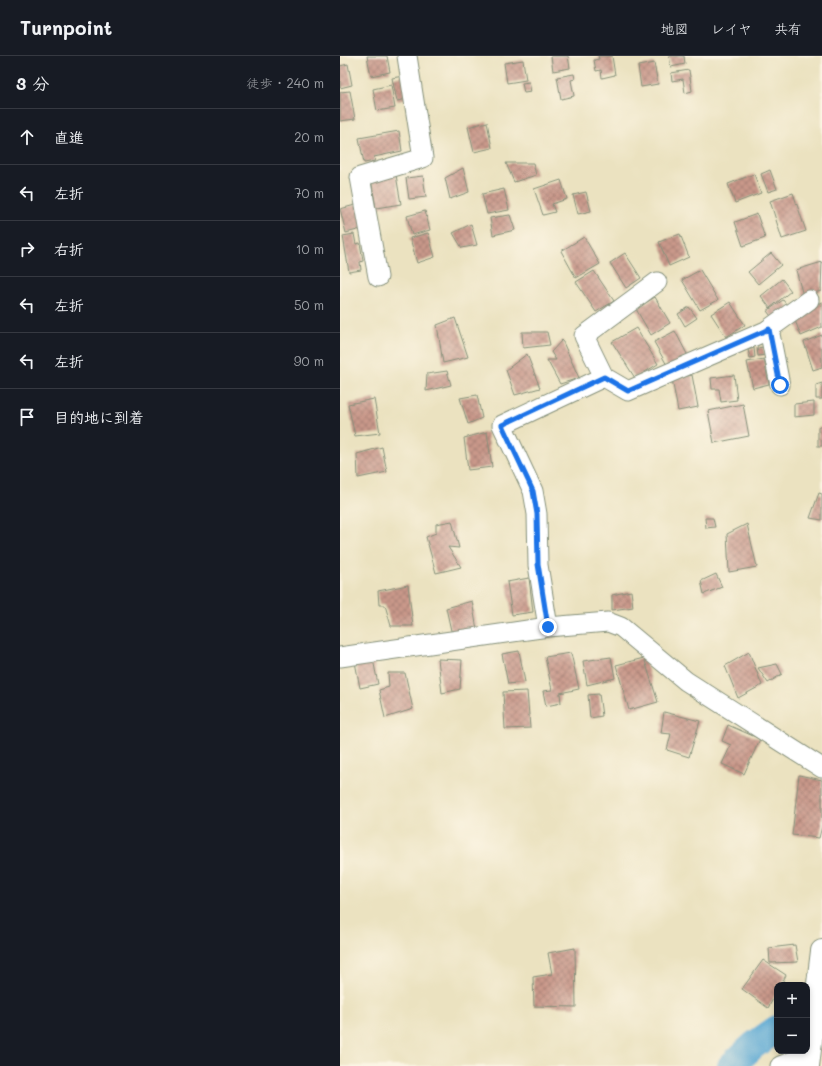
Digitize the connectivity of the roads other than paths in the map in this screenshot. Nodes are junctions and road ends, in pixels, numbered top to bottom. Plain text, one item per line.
1 (407, 56) edge
2 (378, 277) dead end
3 (657, 282) dead end
4 (810, 300) dead end
5 (769, 329) junction
6 (604, 377) junction
7 (780, 385) dead end
8 (548, 627) junction
9 (340, 657) edge
10 (822, 768) edge
11 (822, 951) edge
12 (808, 1060) edge
13 (780, 1066) edge

1 - 2 street
3 - 6 street
4 - 5 street
5 - 6 street
5 - 7 street
6 - 8 street
8 - 9 street
8 - 10 street
11 - 12 main road
12 - 13 street

